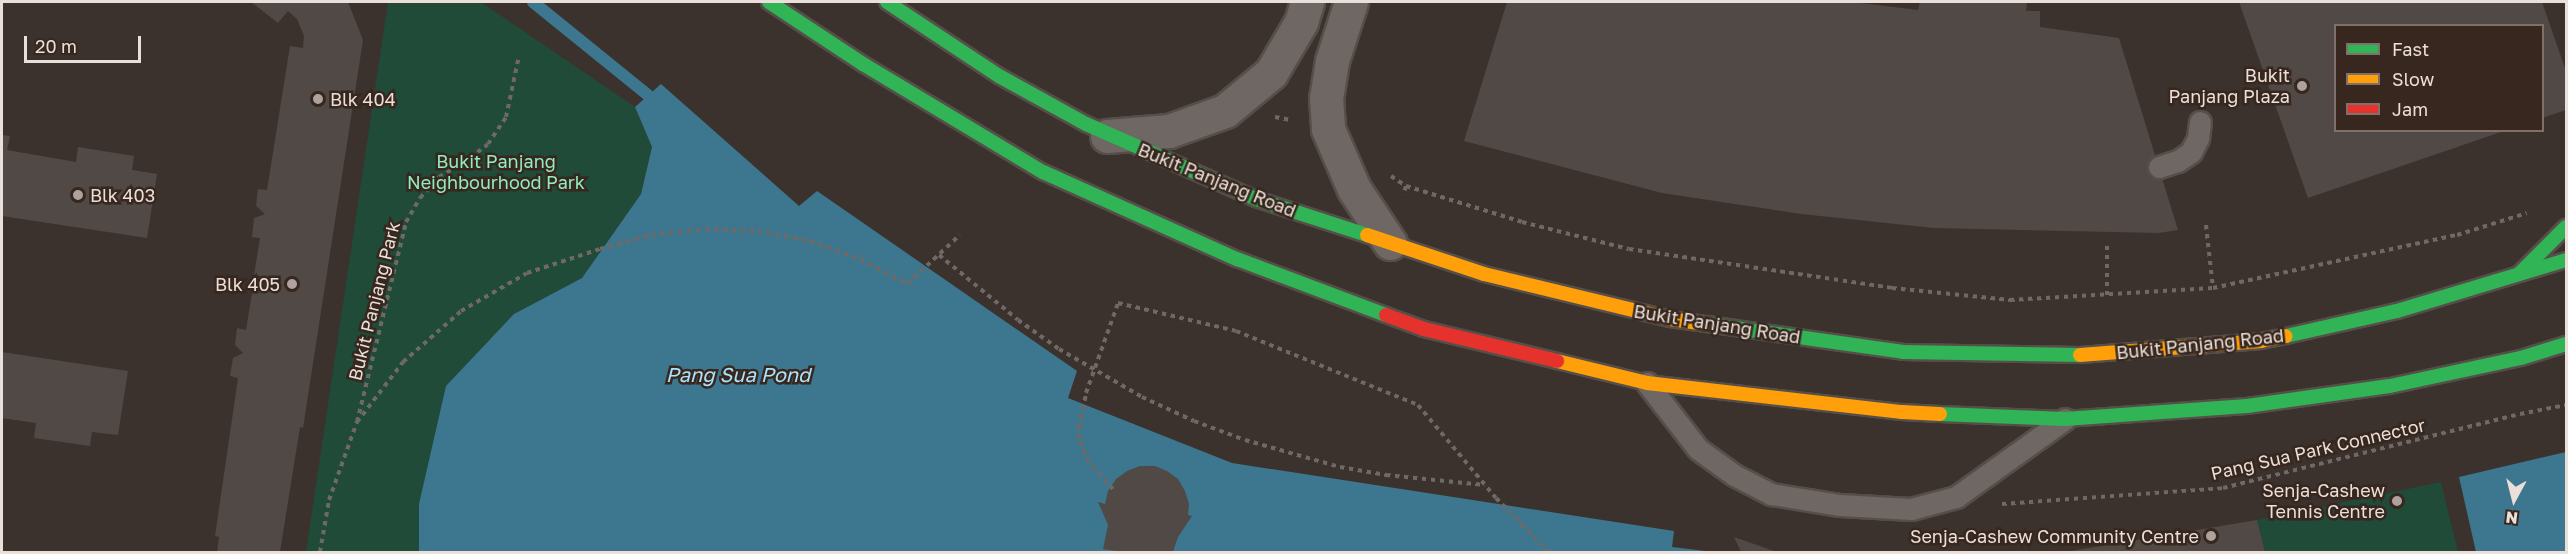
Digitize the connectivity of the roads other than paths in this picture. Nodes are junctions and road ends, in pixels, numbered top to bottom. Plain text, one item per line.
1 (769, 2) edge
2 (887, 2) edge
3 (1307, 2) edge
4 (1351, 2) edge
5 (2200, 122) dead end
6 (1107, 135) junction
7 (2159, 167) dead end
8 (2566, 226) edge
9 (1390, 241) junction
10 (2566, 260) edge
11 (2520, 274) junction
12 (2566, 344) edge
13 (2520, 358) junction
14 (2555, 363) dead end
15 (1647, 383) junction
16 (2065, 419) junction

1 - 15 main road
2 - 6 main road, Bukit Panjang Road
3 - 6 street
4 - 9 street
5 - 7 lane
6 - 9 main road, Bukit Panjang Road
8 - 11 main road
9 - 11 main road, Bukit Panjang Road
10 - 11 main road, Bukit Panjang Road
12 - 13 main road
13 - 14 main road
13 - 16 main road
15 - 16 main road
15 - 16 lane

